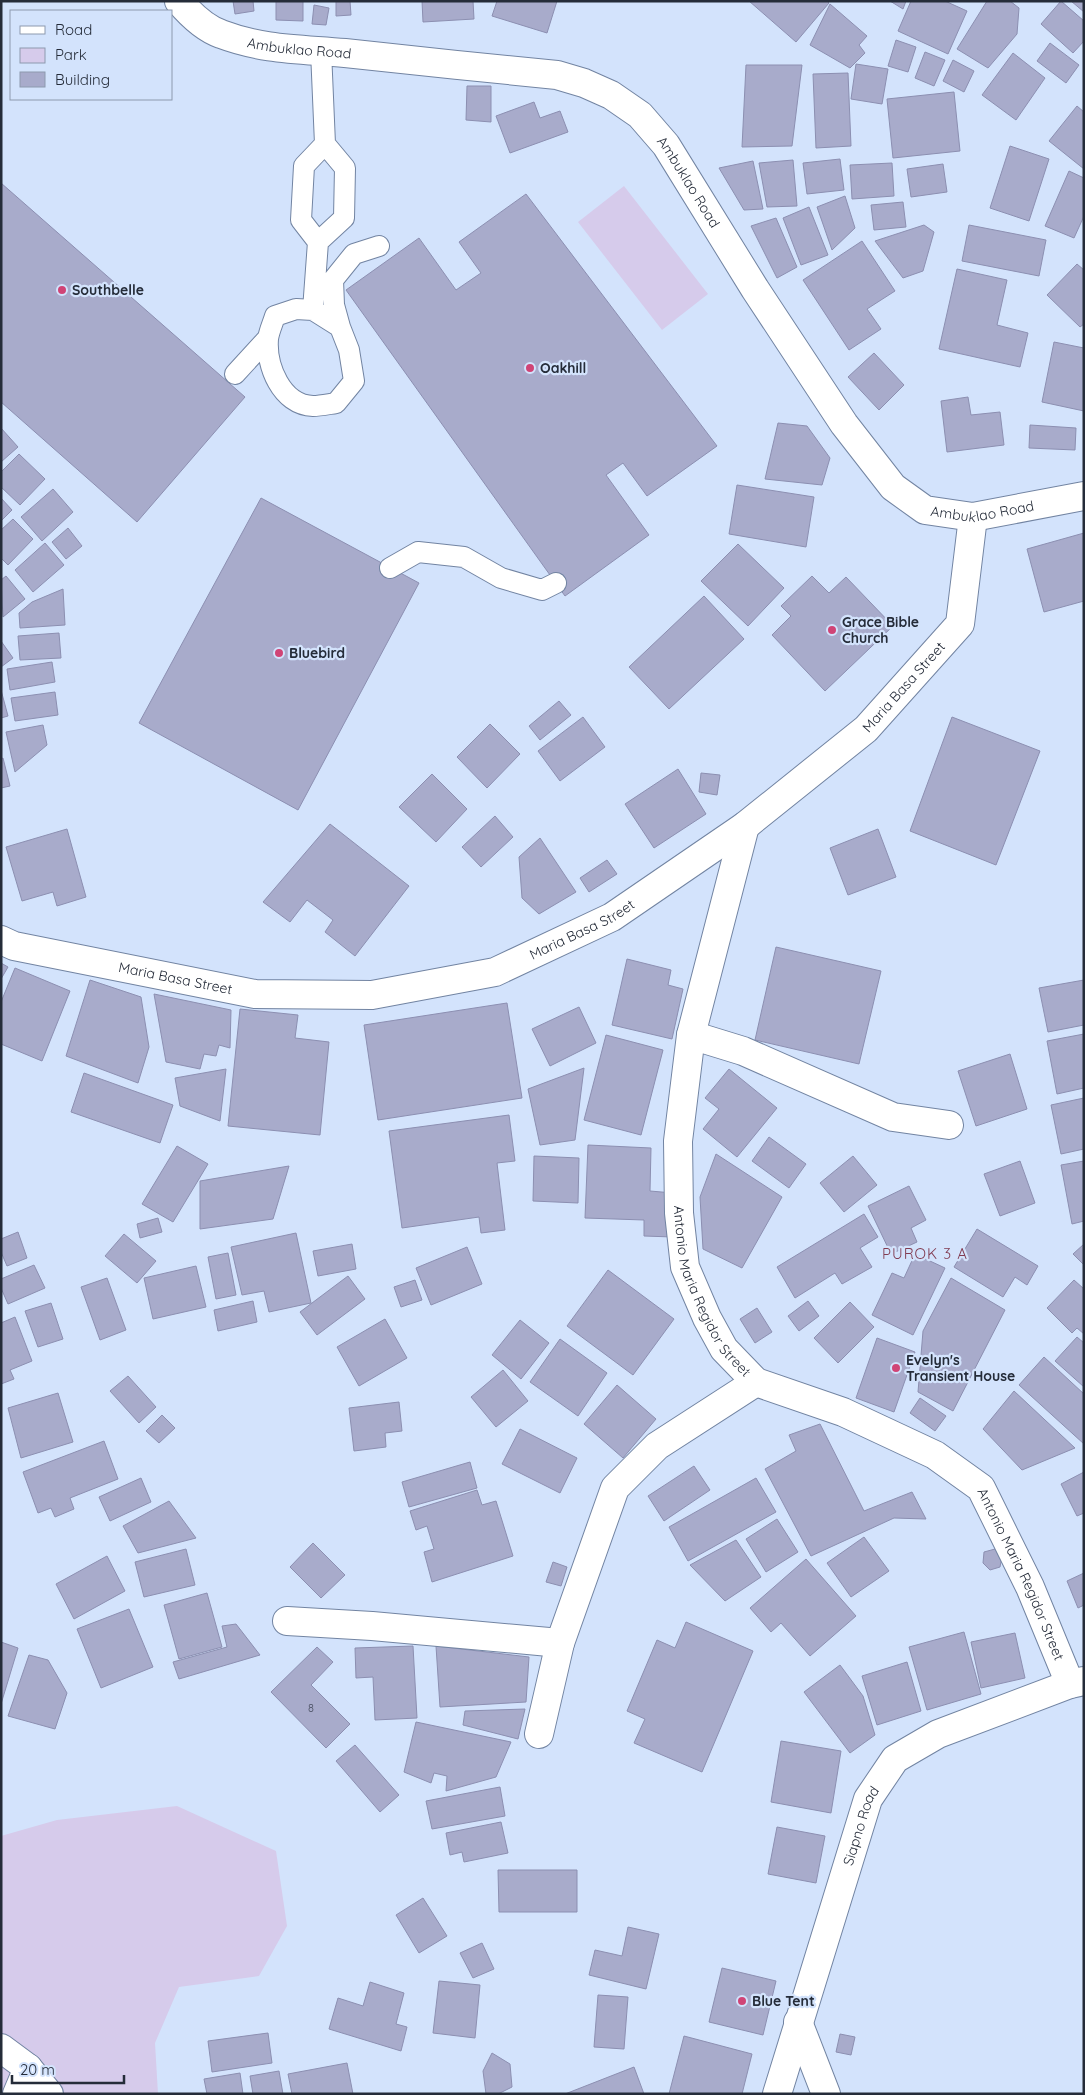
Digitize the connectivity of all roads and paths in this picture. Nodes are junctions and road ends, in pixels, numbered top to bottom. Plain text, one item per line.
1 (179, 1) edge
2 (321, 51) junction
3 (325, 144) junction
4 (318, 242) junction
5 (379, 246) dead end
6 (313, 310) junction
7 (340, 327) junction
8 (268, 338) junction
9 (234, 374) dead end
10 (1084, 496) edge
11 (973, 517) junction
12 (390, 568) dead end
13 (556, 583) dead end
14 (745, 826) junction
15 (1, 940) edge
16 (690, 1035) junction
17 (949, 1125) dead end
18 (756, 1382) junction
19 (288, 1621) dead end
20 (560, 1643) junction
21 (1077, 1683) edge
22 (539, 1734) dead end
23 (798, 2022) junction
24 (1, 2048) edge
25 (28, 2068) junction
26 (16, 2094) edge
27 (49, 2094) edge
28 (777, 2094) edge
29 (826, 2094) edge

1 - 2 street, Ambuklao Road
2 - 3 lane
2 - 11 street, Ambuklao Road
3 - 4 lane
3 - 4 lane
4 - 6 lane
5 - 7 lane
6 - 7 lane
6 - 8 lane
7 - 8 lane
8 - 9 lane
10 - 11 street, Ambuklao Road
11 - 14 street, Maria Basa Street
12 - 13 lane
14 - 15 street, Maria Basa Street
14 - 16 street, Antonio Maria Regidor Street
16 - 17 street
16 - 18 street, Antonio Maria Regidor Street
18 - 20 street
18 - 21 street, Antonio Maria Regidor Street
19 - 20 street
20 - 22 street
21 - 23 street, Siapno Road
23 - 28 street, Siapno Road
23 - 29 street
24 - 25 street
25 - 26 street
25 - 27 street

